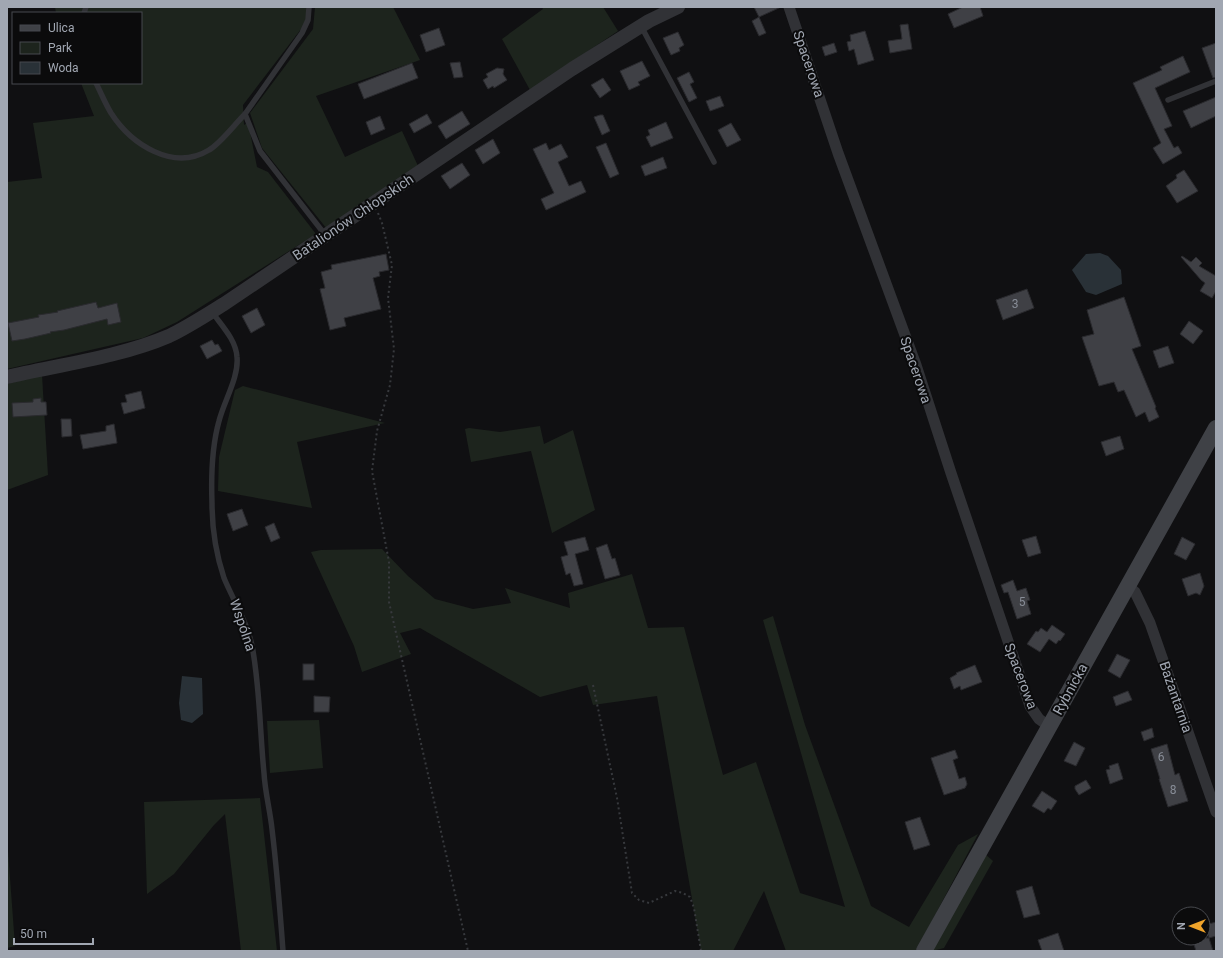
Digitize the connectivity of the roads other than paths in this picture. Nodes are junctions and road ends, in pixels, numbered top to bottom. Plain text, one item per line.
1 (309, 7) edge
2 (678, 7) edge
3 (789, 7) edge
4 (641, 26) junction
5 (1216, 81) edge
6 (96, 84) edge
7 (1168, 100) dead end
8 (245, 114) junction
9 (714, 162) dead end
10 (326, 236) junction
11 (212, 312) junction
12 (7, 377) edge
13 (1216, 428) edge
14 (1129, 587) junction
15 (1050, 727) junction
16 (1216, 812) edge
17 (283, 951) edge
18 (924, 951) edge

1 - 8 lane
2 - 4 street, Batalionów Chłopskich
3 - 15 street, Spacerowa
4 - 9 lane
4 - 10 street, Batalionów Chłopskich
5 - 7 lane
6 - 8 lane
8 - 10 lane
10 - 11 street, Batalionów Chłopskich
11 - 12 street, Batalionów Chłopskich
11 - 17 lane, Wspólna
13 - 14 main road, Rybnicka
14 - 15 main road, Rybnicka
14 - 16 street, Bażantarnia
15 - 18 main road, Rybnicka

